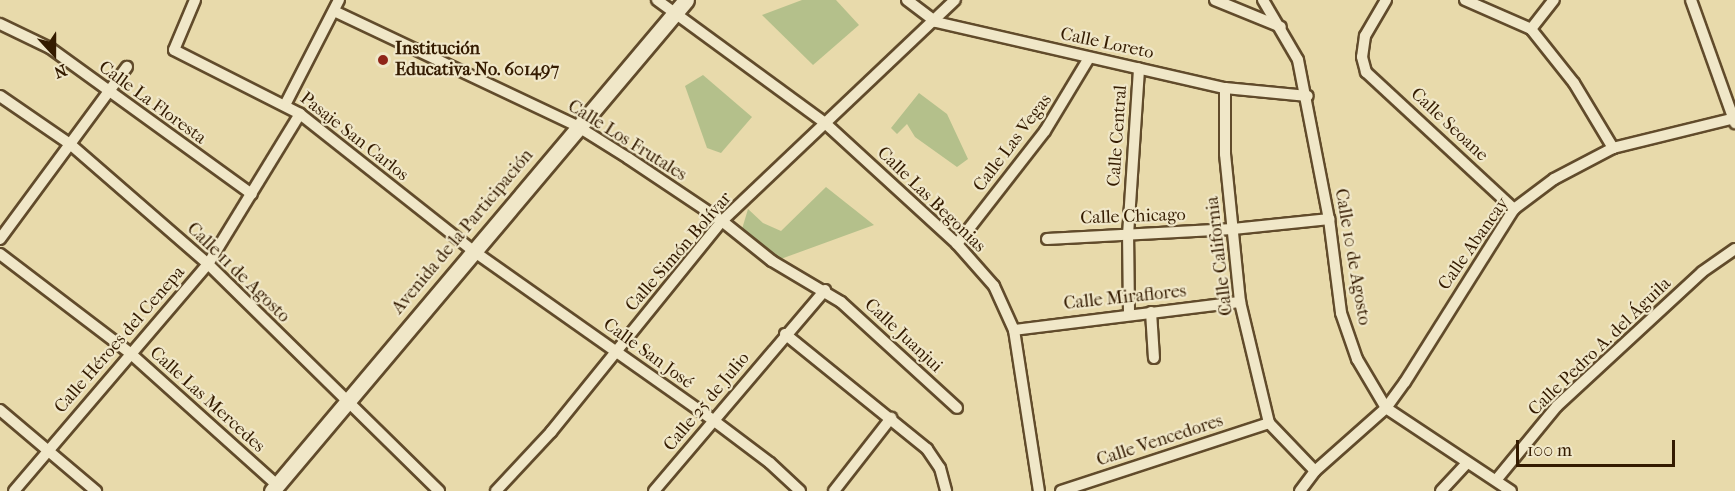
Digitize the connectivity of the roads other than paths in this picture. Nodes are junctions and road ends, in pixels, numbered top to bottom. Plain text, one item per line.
1 (195, 0) edge
2 (339, 0) edge
3 (657, 0) edge
4 (907, 0) edge
5 (955, 0) edge
6 (1215, 0) edge
7 (1263, 0) edge
8 (1386, 0) edge
9 (1465, 0) edge
10 (1554, 0) edge
11 (1691, 0) edge
12 (681, 6) edge
13 (334, 11) junction
14 (936, 22) junction
15 (0, 24) edge
16 (1281, 27) junction
17 (1531, 29) junction
18 (1089, 58) junction
19 (127, 67) dead end
20 (1139, 68) junction
21 (1225, 88) junction
22 (109, 93) junction
23 (0, 96) edge
24 (1308, 96) junction
25 (285, 105) junction
26 (300, 114) junction
27 (1734, 120) edge
28 (825, 123) junction
29 (577, 126) junction
30 (70, 144) junction
31 (1613, 148) junction
32 (252, 194) junction
33 (1514, 209) junction
34 (1329, 219) junction
35 (723, 221) junction
36 (1233, 229) junction
37 (1128, 235) junction
38 (0, 239) edge
39 (1047, 239) dead end
40 (957, 244) junction
41 (1735, 249) edge
42 (472, 250) junction
43 (0, 254) edge
44 (208, 264) junction
45 (825, 291) junction
46 (1240, 302) junction
47 (1151, 312) junction
48 (1130, 313) junction
49 (1014, 330) junction
50 (785, 334) junction
51 (616, 350) junction
52 (130, 353) junction
53 (1154, 358) dead end
54 (344, 401) junction
55 (957, 408) dead end
56 (1386, 408) junction
57 (0, 410) edge
58 (891, 418) junction
59 (713, 420) junction
60 (1269, 423) junction
61 (46, 450) junction
62 (1466, 464) junction
63 (1315, 471) junction
64 (1497, 479) junction
65 (274, 488) edge
66 (14, 491) edge
67 (96, 491) edge
68 (439, 491) edge
69 (496, 491) edge
70 (654, 491) edge
71 (800, 491) edge
72 (834, 491) edge
73 (946, 491) edge
74 (1039, 491) edge
75 (1061, 491) edge
76 (1300, 491) edge
77 (1441, 491) edge
78 (1511, 491) edge

1 - 25 street, Pasaje San Carlos
2 - 13 street
3 - 12 street, Calle Las Begonias
4 - 14 street, Calle Loreto
5 - 14 street, Calle Simón Bolívar
6 - 16 street
7 - 16 street, Calle 10 de Agosto
8 - 33 street, Calle Seoane
9 - 17 street
10 - 17 street
11 - 27 street
12 - 28 street, Calle Las Begonias
12 - 29 main road, Avenida de la Participación
13 - 25 street
13 - 29 street, Calle Los Frutales
14 - 18 street, Calle Loreto
14 - 28 street, Calle Simón Bolívar
15 - 22 street, Calle La Floresta
16 - 24 street, Calle 10 de Agosto
17 - 31 street
18 - 20 street, Calle Loreto
18 - 40 street, Calle Las Vegas
19 - 22 street
20 - 21 street, Calle Loreto
20 - 37 street, Calle Central
21 - 24 street, Calle Loreto
21 - 36 street, Calle California
22 - 30 street
22 - 32 street, Calle La Floresta
23 - 30 street, Calle 11 de Agosto
24 - 34 street, Calle 10 de Agosto
25 - 26 street, Pasaje San Carlos
26 - 32 street, Calle Héroes del Cenepa
26 - 42 street, Pasaje San Carlos
27 - 31 street, Calle Abancay
28 - 35 street, Calle Simón Bolívar
28 - 40 street, Calle Las Begonias
29 - 35 street, Calle Los Frutales
29 - 42 main road, Avenida de la Participación
30 - 38 street
30 - 44 street, Calle 11 de Agosto
31 - 33 street, Calle Abancay
32 - 44 street, Calle Héroes del Cenepa
33 - 56 street, Calle Abancay
34 - 36 street, Calle Chicago
34 - 56 street, Calle 10 de Agosto
35 - 45 street, Calle Los Frutales
35 - 51 street, Calle Simón Bolívar
36 - 37 street, Calle Chicago
36 - 46 street, Calle California
37 - 39 street, Calle Chicago
37 - 48 street, Calle Central
40 - 49 street, Calle Las Begonias
41 - 64 street, Calle Pedro A. del Águila
42 - 51 street, Calle San José
42 - 54 main road, Avenida de la Participación
43 - 52 street, Calle Las Mercedes
44 - 52 street, Calle Héroes del Cenepa
44 - 54 street, Calle 11 de Agosto
45 - 50 street, Calle 25 de Julio
45 - 55 street, Calle Juanjui
46 - 47 street, Calle Miraflores
46 - 60 street, Calle California
47 - 48 street, Calle Miraflores
47 - 53 street
48 - 49 street, Calle Miraflores
49 - 74 street, Calle Las Begonias
50 - 58 street
50 - 59 street, Calle 25 de Julio
51 - 59 street, Calle San José
51 - 69 street, Calle Simón Bolívar
52 - 61 street, Calle Héroes del Cenepa
52 - 65 street, Calle Las Mercedes
54 - 65 main road, Avenida de la Participación
54 - 68 street, Calle 11 de Agosto
56 - 62 street, Calle 10 de Agosto
56 - 63 street, Calle Abancay
57 - 61 street
58 - 72 street
58 - 73 street
59 - 70 street, Calle 25 de Julio
59 - 71 street, Calle San José
60 - 63 street
60 - 75 street, Calle Vencedores
61 - 66 street, Calle Héroes del Cenepa
61 - 67 street
62 - 64 street, Calle 10 de Agosto
62 - 77 street
63 - 76 street, Calle Abancay
64 - 78 street, Calle 10 de Agosto

